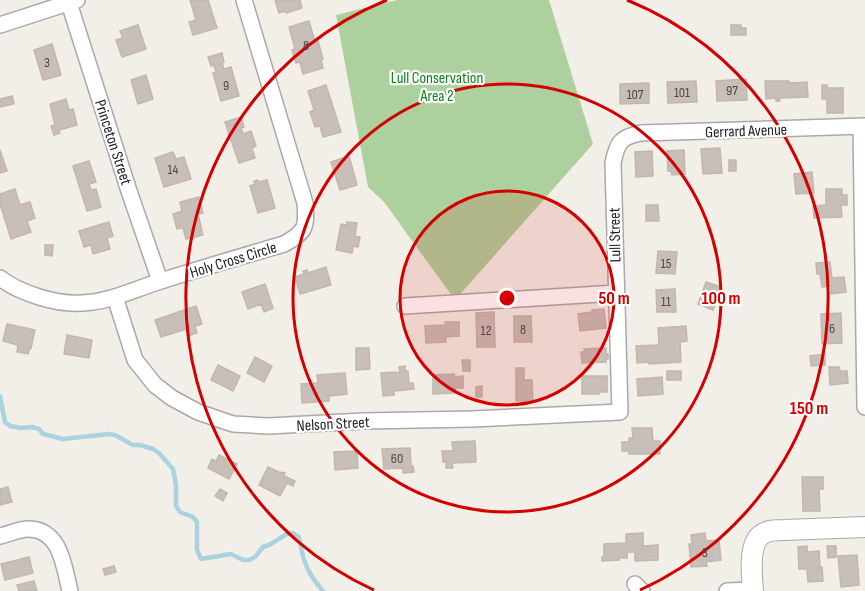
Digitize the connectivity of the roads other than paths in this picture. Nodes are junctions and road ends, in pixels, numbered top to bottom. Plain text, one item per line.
1 (244, 0) edge
2 (73, 1) edge
3 (0, 25) edge
4 (863, 126) edge
5 (627, 136) joint
6 (0, 278) edge
7 (160, 281) junction
8 (616, 293) junction
9 (115, 297) junction
10 (405, 306) dead end
11 (865, 407) edge
12 (620, 412) joint
13 (865, 527) edge
14 (0, 536) edge
15 (753, 590) edge
16 (70, 591) edge
17 (727, 591) edge

1 - 7 street, Holy Cross Circle
2 - 3 street
2 - 7 street, Princeton Street
4 - 5 street, Gerrard Avenue
4 - 11 street
5 - 8 street, Lull Street
6 - 9 street, Holy Cross Circle
7 - 9 street, Holy Cross Circle
8 - 10 street
8 - 12 street, Lull Street
9 - 12 street, Nelson Street
13 - 15 street
14 - 16 street
15 - 17 street

